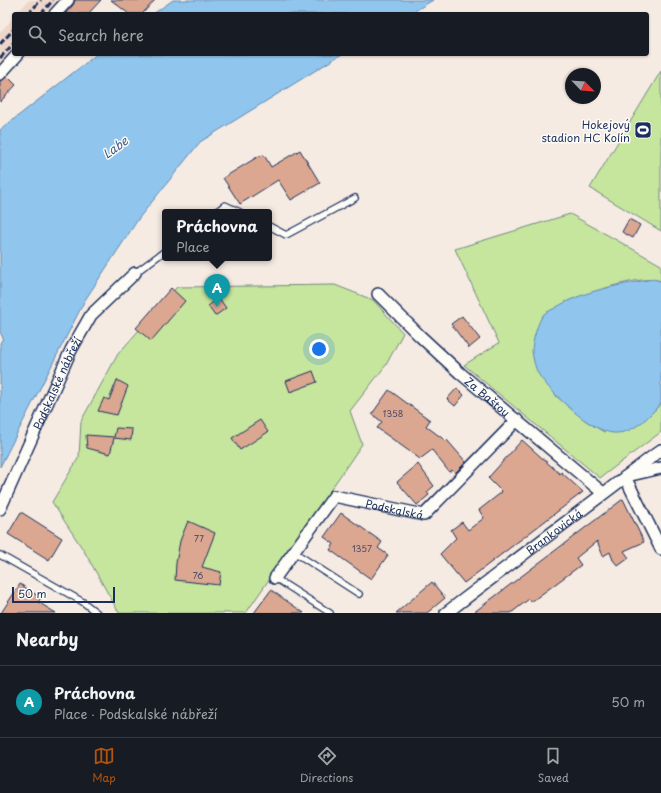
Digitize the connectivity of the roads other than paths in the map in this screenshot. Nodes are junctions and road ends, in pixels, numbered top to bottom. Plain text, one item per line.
1 (68, 0) edge
2 (57, 12) edge
3 (16, 56) edge
4 (0, 74) edge
5 (355, 198) dead end
6 (220, 209) edge
7 (234, 209) edge
8 (272, 228) edge
9 (162, 253) edge
10 (136, 273) joint
11 (378, 294) dead end
12 (517, 420) junction
13 (661, 450) edge
14 (661, 468) edge
15 (625, 477) junction
16 (603, 493) junction
17 (0, 509) edge
18 (661, 549) edge
19 (294, 552) junction
20 (0, 555) edge
21 (276, 578) joint
22 (359, 594) dead end
23 (97, 613) edge
24 (330, 613) edge
25 (446, 613) edge

1 - 2 street
3 - 4 street
5 - 8 lane
6 - 7 lane
9 - 10 lane
10 - 17 street, Podskalské nábřeží
11 - 12 street, Za Baštou
12 - 16 street, Za Baštou
12 - 19 street, Podskalská
13 - 15 street, Brankovická
14 - 15 street
15 - 16 street, Brankovická
15 - 18 street
16 - 25 street, Brankovická
19 - 21 street, Podskalská
19 - 22 lane
20 - 23 lane
21 - 24 lane

